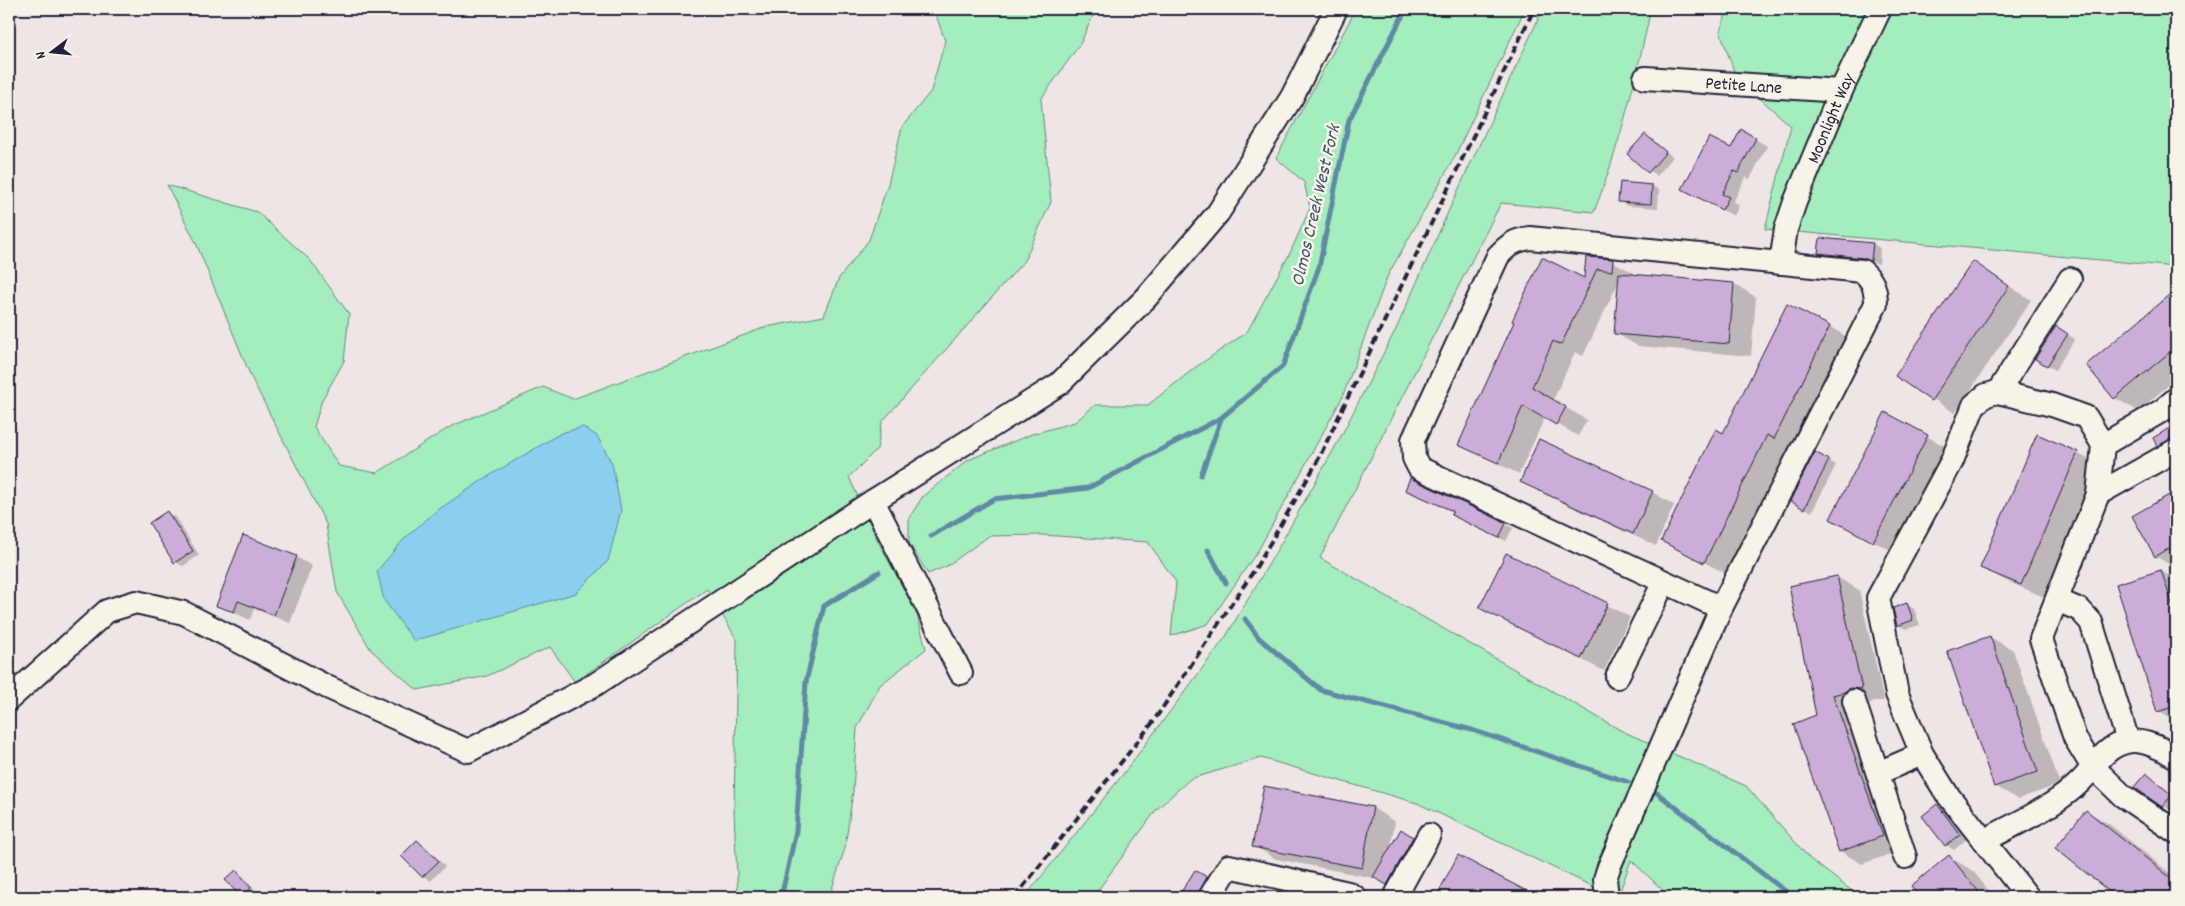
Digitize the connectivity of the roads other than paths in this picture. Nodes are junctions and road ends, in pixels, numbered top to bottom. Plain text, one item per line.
1 (1336, 9) edge
2 (1880, 9) edge
3 (1645, 78) dead end
4 (1841, 91) junction
5 (1781, 263) junction
6 (2070, 279) dead end
7 (1998, 392) junction
8 (2176, 399) edge
9 (2103, 445) junction
10 (2176, 450) edge
11 (2098, 494) junction
12 (873, 501) junction
13 (1664, 582) junction
14 (2057, 600) junction
15 (1720, 608) junction
16 (961, 673) dead end
17 (1617, 677) dead end
18 (9, 699) edge
19 (1854, 701) dead end
20 (2128, 741) junction
21 (1922, 754) junction
22 (2176, 757) edge
23 (2092, 766) junction
24 (1878, 773) junction
25 (2176, 832) edge
26 (1429, 834) dead end
27 (1984, 842) junction
28 (1905, 857) dead end
29 (1210, 897) edge
30 (1355, 897) edge
31 (1394, 897) edge
32 (1606, 897) edge
33 (2028, 897) edge

1 - 12 street
2 - 4 street, Moonlight Way
3 - 4 street, Petite Lane
4 - 5 street, Moonlight Way
5 - 13 street
5 - 15 street
6 - 7 street
7 - 9 street
7 - 21 street
8 - 9 street
9 - 11 street
10 - 11 street
11 - 14 street
12 - 16 street
12 - 18 street
13 - 15 street
13 - 17 street
14 - 20 street
14 - 23 street
15 - 32 street
19 - 24 street
20 - 22 street
20 - 23 street
21 - 24 street
21 - 27 street
23 - 25 street
23 - 27 street
24 - 28 street
26 - 31 street
27 - 33 street
29 - 30 street

